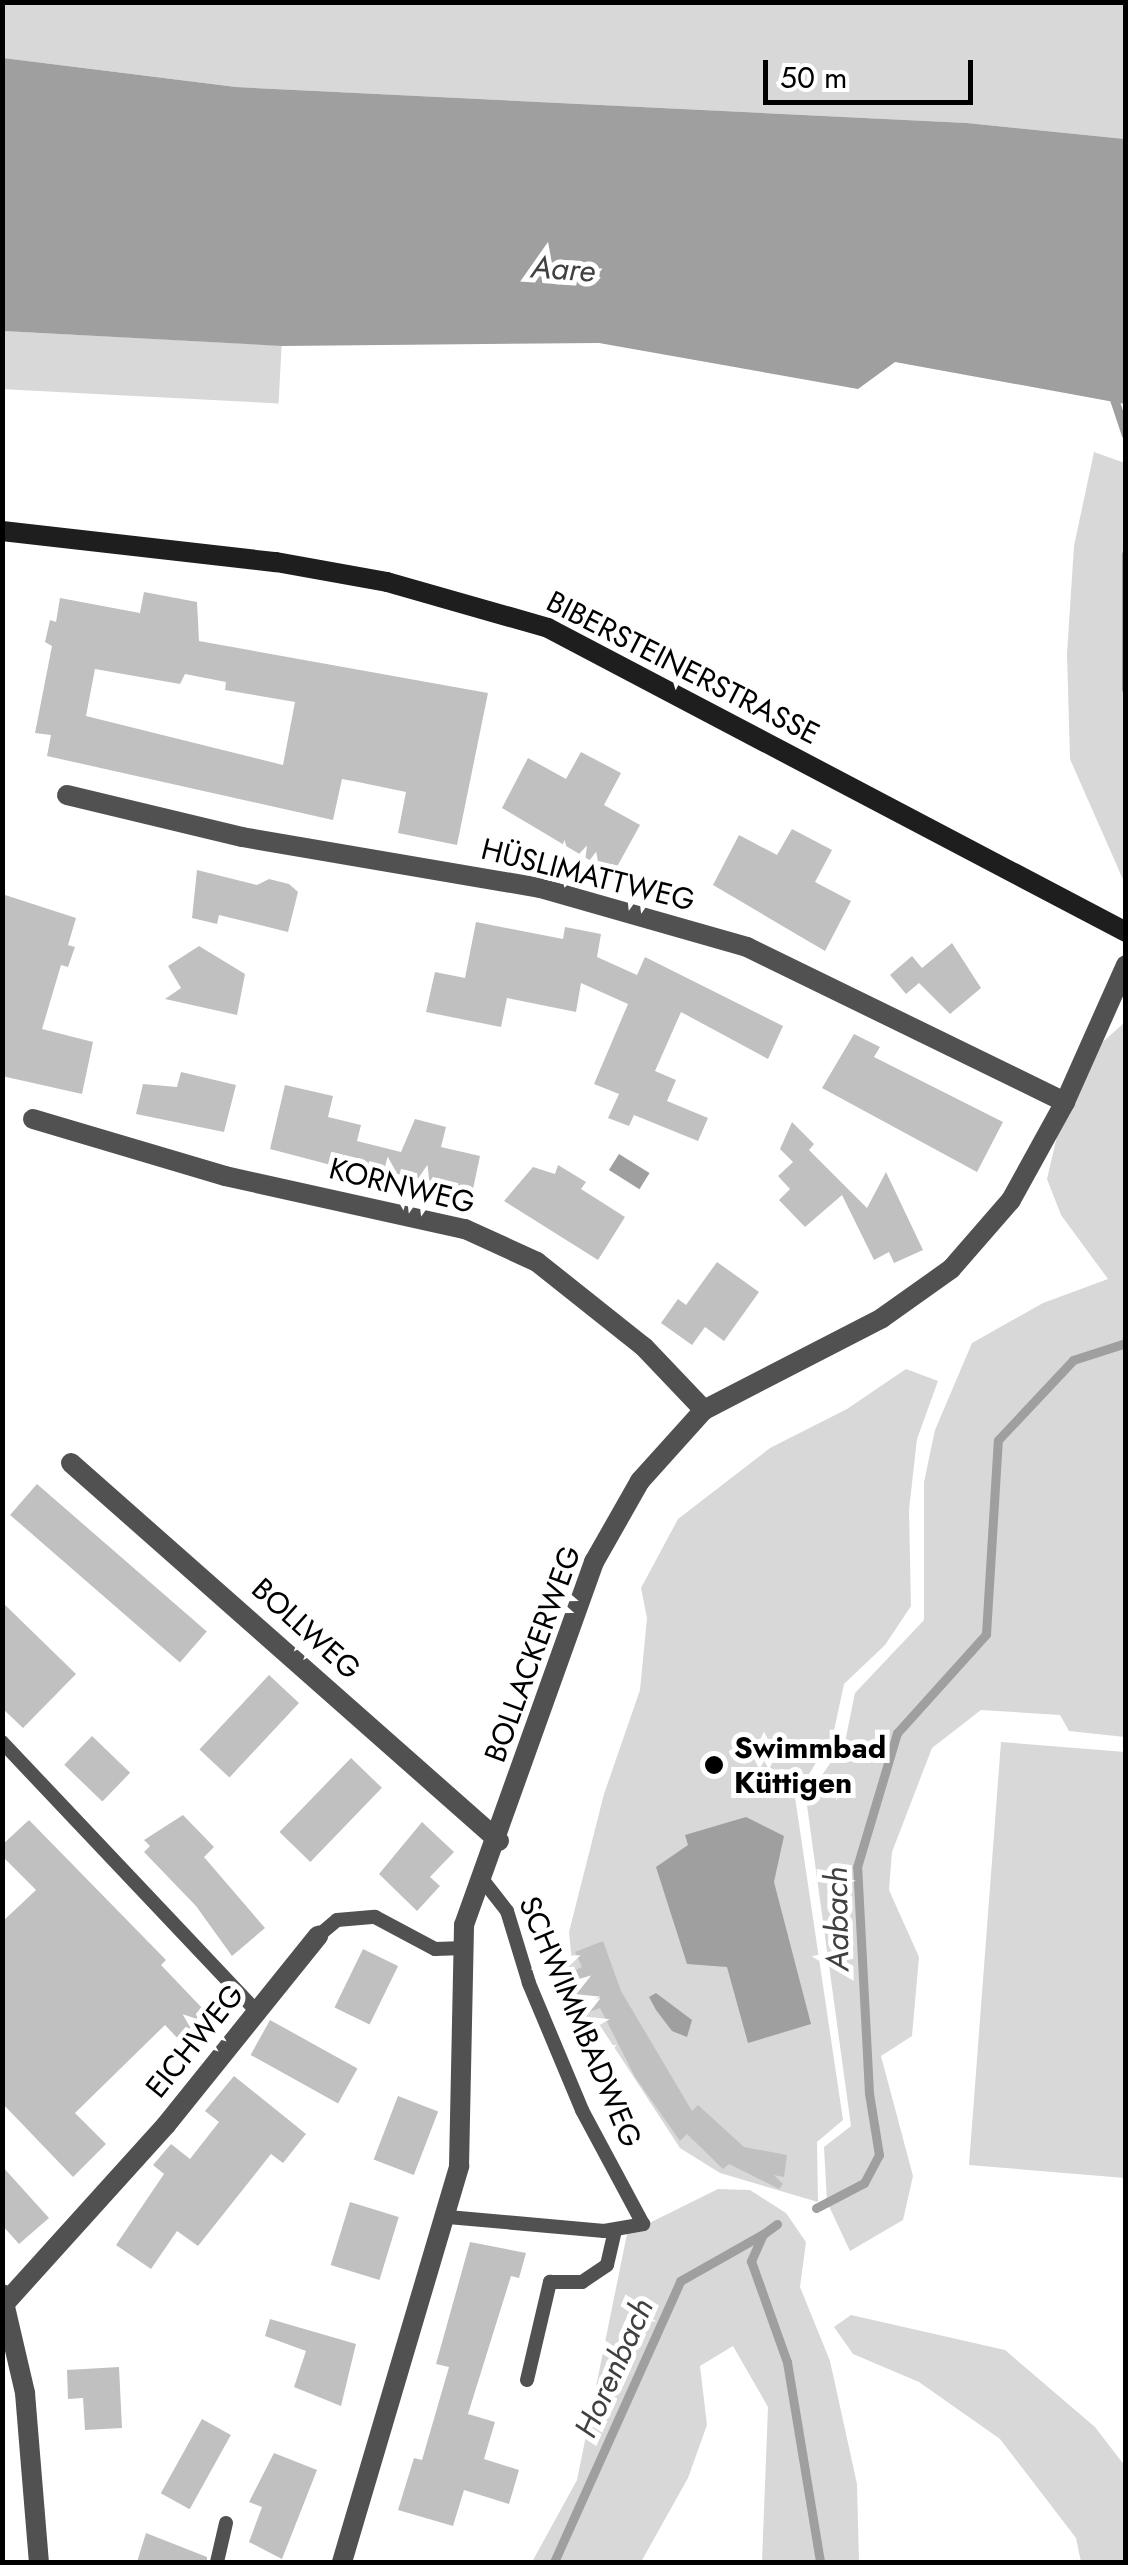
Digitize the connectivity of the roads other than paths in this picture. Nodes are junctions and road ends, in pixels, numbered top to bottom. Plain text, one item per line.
1 (2, 531) edge
2 (67, 795) dead end
3 (1126, 932) edge
4 (1126, 965) edge
5 (1066, 1102) junction
6 (33, 1119) dead end
7 (704, 1410) junction
8 (71, 1464) dead end
9 (2, 1742) edge
10 (499, 1842) junction
11 (484, 1882) junction
12 (318, 1936) joint
13 (465, 1948) junction
14 (257, 2012) junction
15 (448, 2217) junction
16 (616, 2232) junction
17 (5, 2297) edge
18 (527, 2380) dead end
19 (226, 2523) dead end
20 (39, 2562) edge
21 (217, 2562) edge
22 (342, 2562) edge

1 - 3 main road, BIBERSTEINERSTRASSE
2 - 5 street, HÜSLIMATTWEG
4 - 5 street, BOLLACKERWEG
5 - 7 street, BOLLACKERWEG
6 - 7 street, KORNWEG
7 - 10 street, BOLLACKERWEG
8 - 10 street, BOLLWEG
9 - 14 lane
10 - 11 street, BOLLACKERWEG
11 - 13 street, BOLLACKERWEG
11 - 16 lane, SCHWIMMBADWEG
12 - 13 lane, EICHWEG
12 - 14 street, EICHWEG
13 - 15 street, BOLLACKERWEG
14 - 17 street, EICHWEG
15 - 16 lane, SCHWIMMBADWEG
15 - 22 street, BOLLACKERWEG
16 - 18 lane
17 - 20 street
19 - 21 lane

